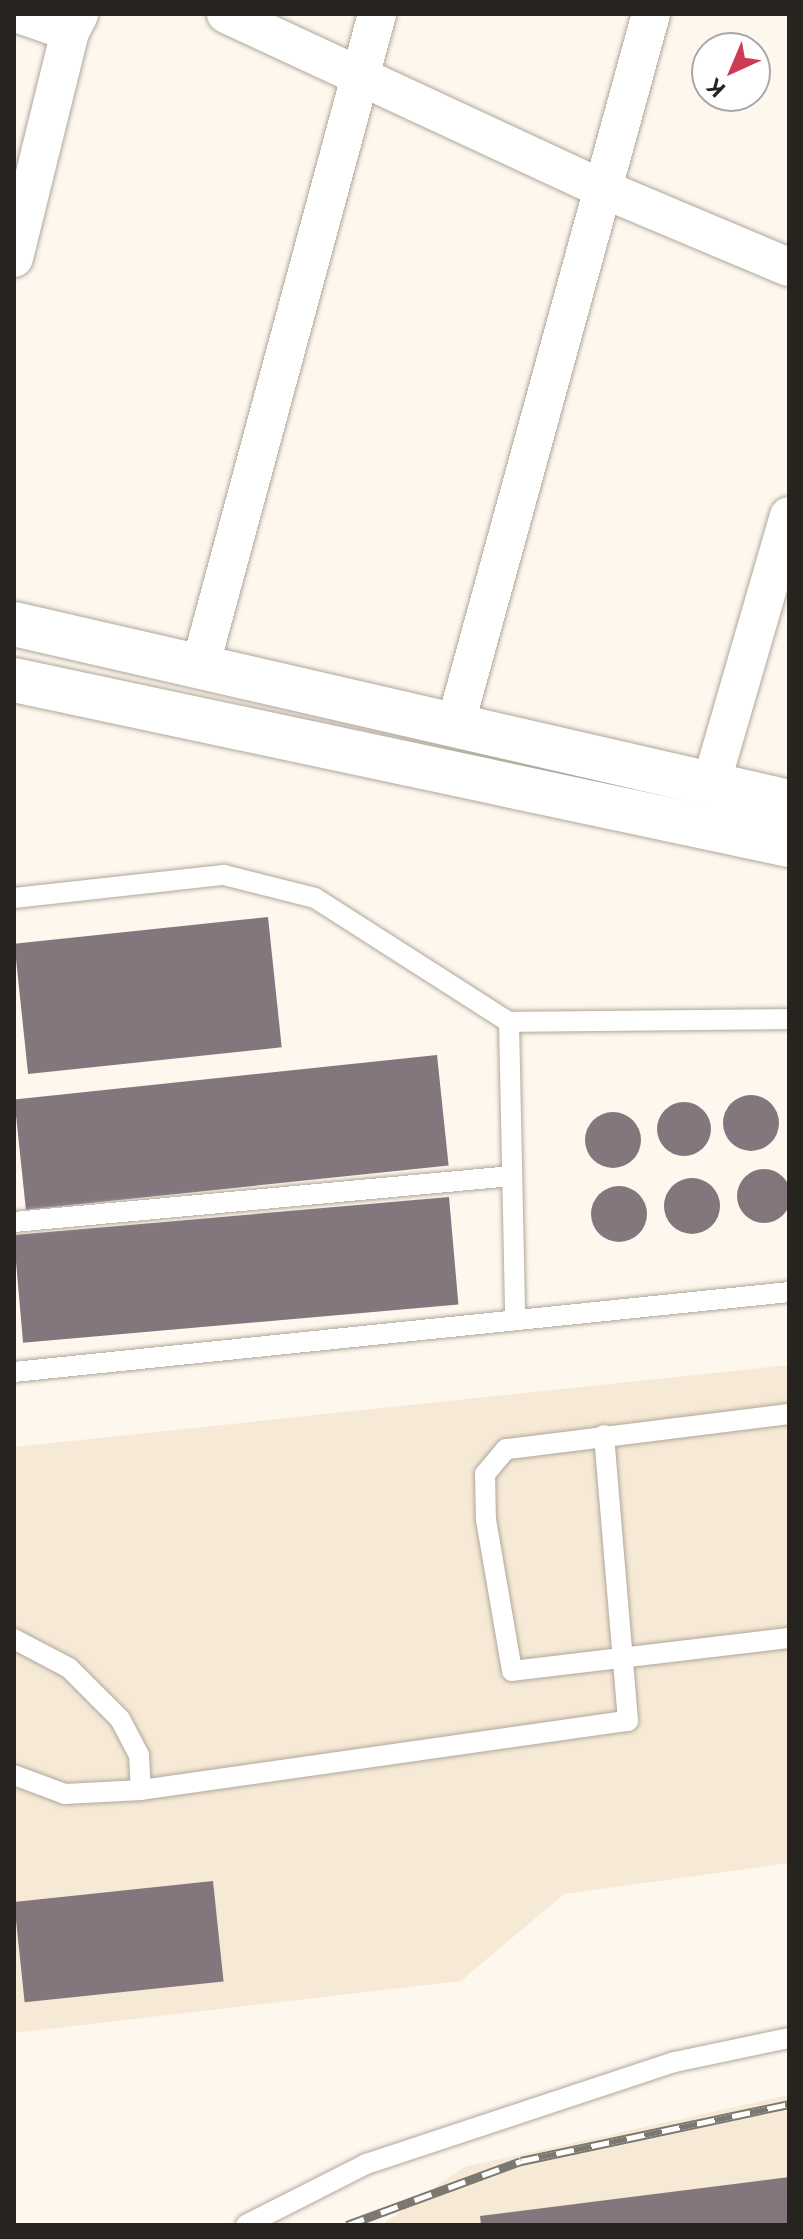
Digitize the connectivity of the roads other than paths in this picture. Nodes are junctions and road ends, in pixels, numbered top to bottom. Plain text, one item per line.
1 (19, 14) edge
2 (226, 14) edge
3 (377, 14) edge
4 (651, 14) edge
5 (74, 23) edge
6 (359, 78) junction
7 (603, 189) junction
8 (14, 258) edge
9 (789, 267) edge
10 (789, 516) edge
11 (14, 624) edge
12 (200, 667) junction
13 (14, 680) edge
14 (455, 726) junction
15 (711, 784) junction
16 (789, 802) edge
17 (789, 845) edge
18 (14, 898) edge
19 (789, 1019) edge
20 (509, 1022) junction
21 (512, 1176) junction
22 (14, 1222) edge
23 (789, 1292) edge
24 (515, 1320) junction
25 (14, 1372) edge
26 (789, 1414) edge
27 (604, 1435) junction
28 (789, 1638) edge
29 (14, 1639) edge
30 (623, 1658) junction
31 (14, 1775) edge
32 (141, 1790) junction
33 (789, 2038) edge
34 (246, 2225) edge

1 - 5 street
2 - 6 street
3 - 6 street
4 - 7 street
5 - 8 street
6 - 7 street
6 - 12 street
7 - 9 street
7 - 14 street
10 - 15 street
11 - 12 main road
12 - 14 main road
13 - 17 main road
14 - 15 main road
15 - 16 main road
18 - 20 lane
19 - 20 lane
20 - 21 lane
21 - 22 lane
21 - 24 lane
23 - 24 lane
24 - 25 lane
26 - 27 lane
27 - 30 lane
27 - 30 lane
28 - 30 lane
29 - 32 lane
30 - 32 lane
31 - 32 lane
33 - 34 lane

